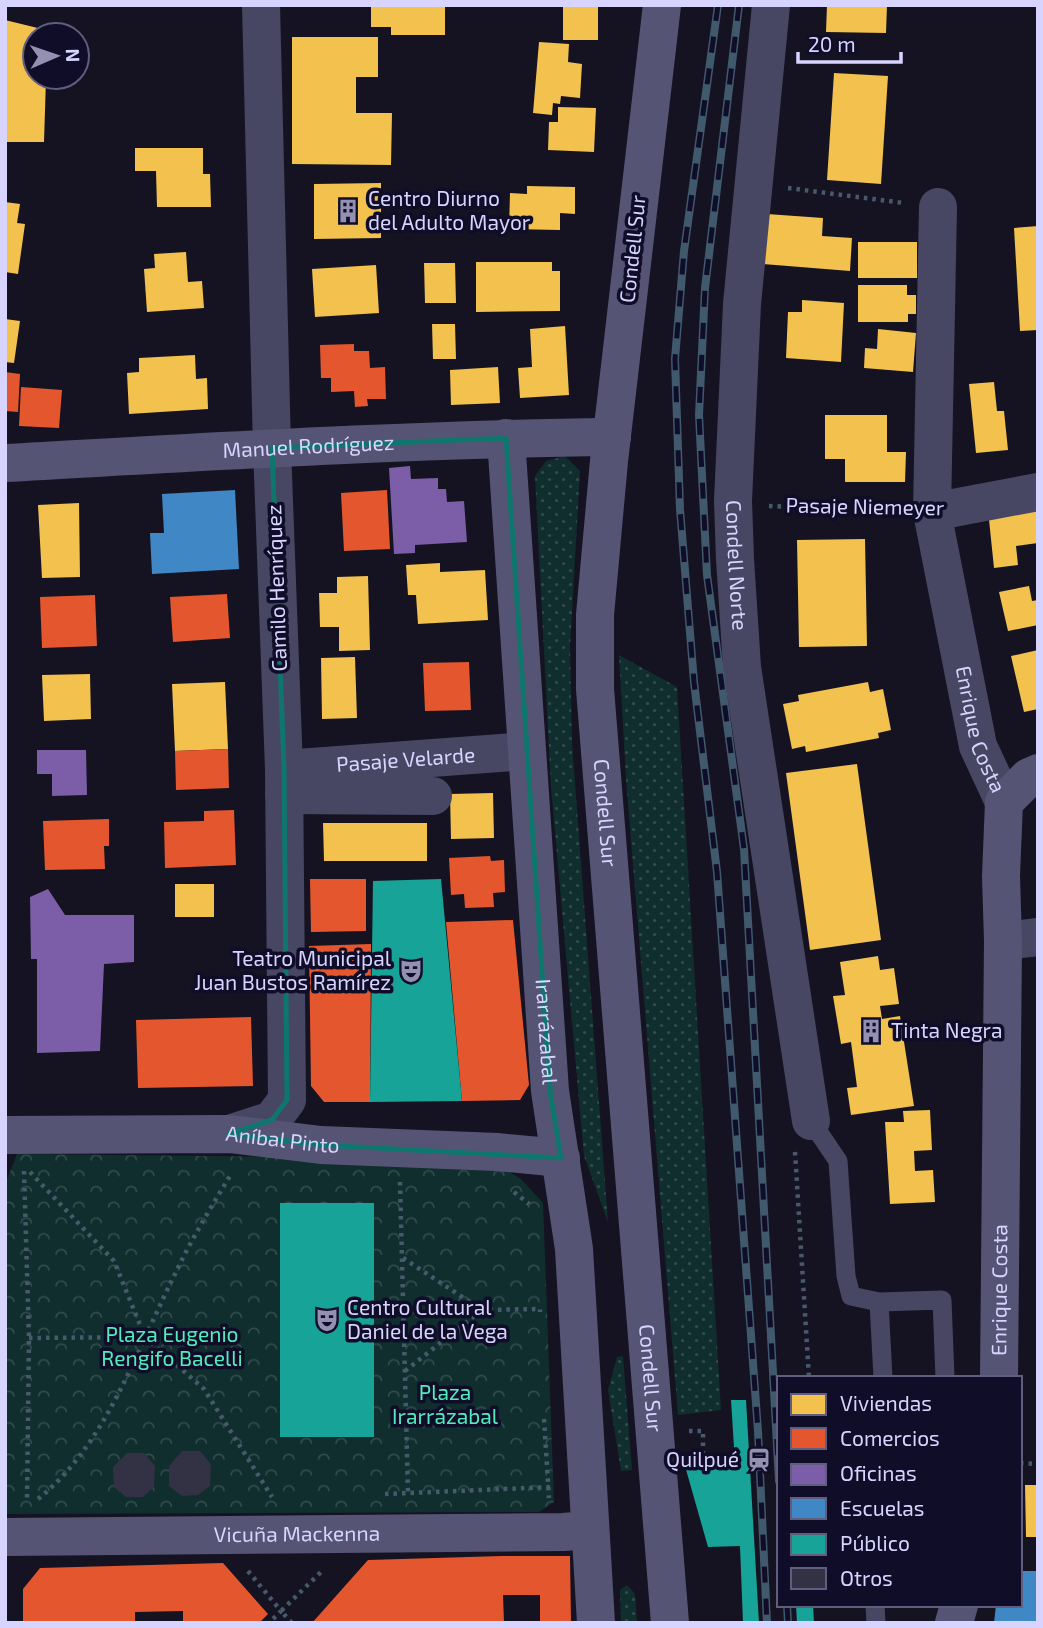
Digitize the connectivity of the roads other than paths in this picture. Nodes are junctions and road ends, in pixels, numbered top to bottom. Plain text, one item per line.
1 (261, 5) edge
2 (662, 5) edge
3 (771, 5) edge
4 (938, 207) road end
5 (612, 437) junction
6 (506, 438) junction
7 (272, 448) junction
8 (5, 463) edge
9 (1038, 492) edge
10 (932, 512) junction
11 (527, 751) junction
12 (1038, 773) edge
13 (284, 782) junction
14 (433, 796) dead end
15 (1004, 802) junction
16 (1020, 939) edge
17 (811, 1121) joint
18 (229, 1133) junction
19 (5, 1135) edge
20 (561, 1158) junction
21 (879, 1303) junction
22 (883, 1376) edge
23 (945, 1376) edge
24 (999, 1376) edge
25 (571, 1531) junction
26 (5, 1537) edge
27 (596, 1623) edge
28 (670, 1623) edge

1 - 7 street, Camilo Henríquez
2 - 5 street, Condell Sur
3 - 17 street, Condell Norte
4 - 10 street, Enrique Costa
5 - 6 street, Manuel Rodríguez
5 - 28 street, Condell Sur
6 - 7 street, Manuel Rodríguez
6 - 11 street, Irarrázabal
7 - 8 street, Manuel Rodríguez
7 - 13 street, Camilo Henríquez
9 - 10 street, Pasaje Niemeyer
10 - 15 street, Enrique Costa
11 - 13 street, Pasaje Velarde
11 - 20 street, Irarrázabal
12 - 15 street
13 - 14 street
13 - 18 street, Camilo Henríquez
15 - 16 street, Enrique Costa
16 - 24 street, Enrique Costa
17 - 21 lane
18 - 19 street, Aníbal Pinto
18 - 20 street, Aníbal Pinto
20 - 25 street, Irarrázabal
21 - 22 lane
21 - 23 lane
25 - 26 street, Vicuña Mackenna
25 - 27 street, Irarrázabal

